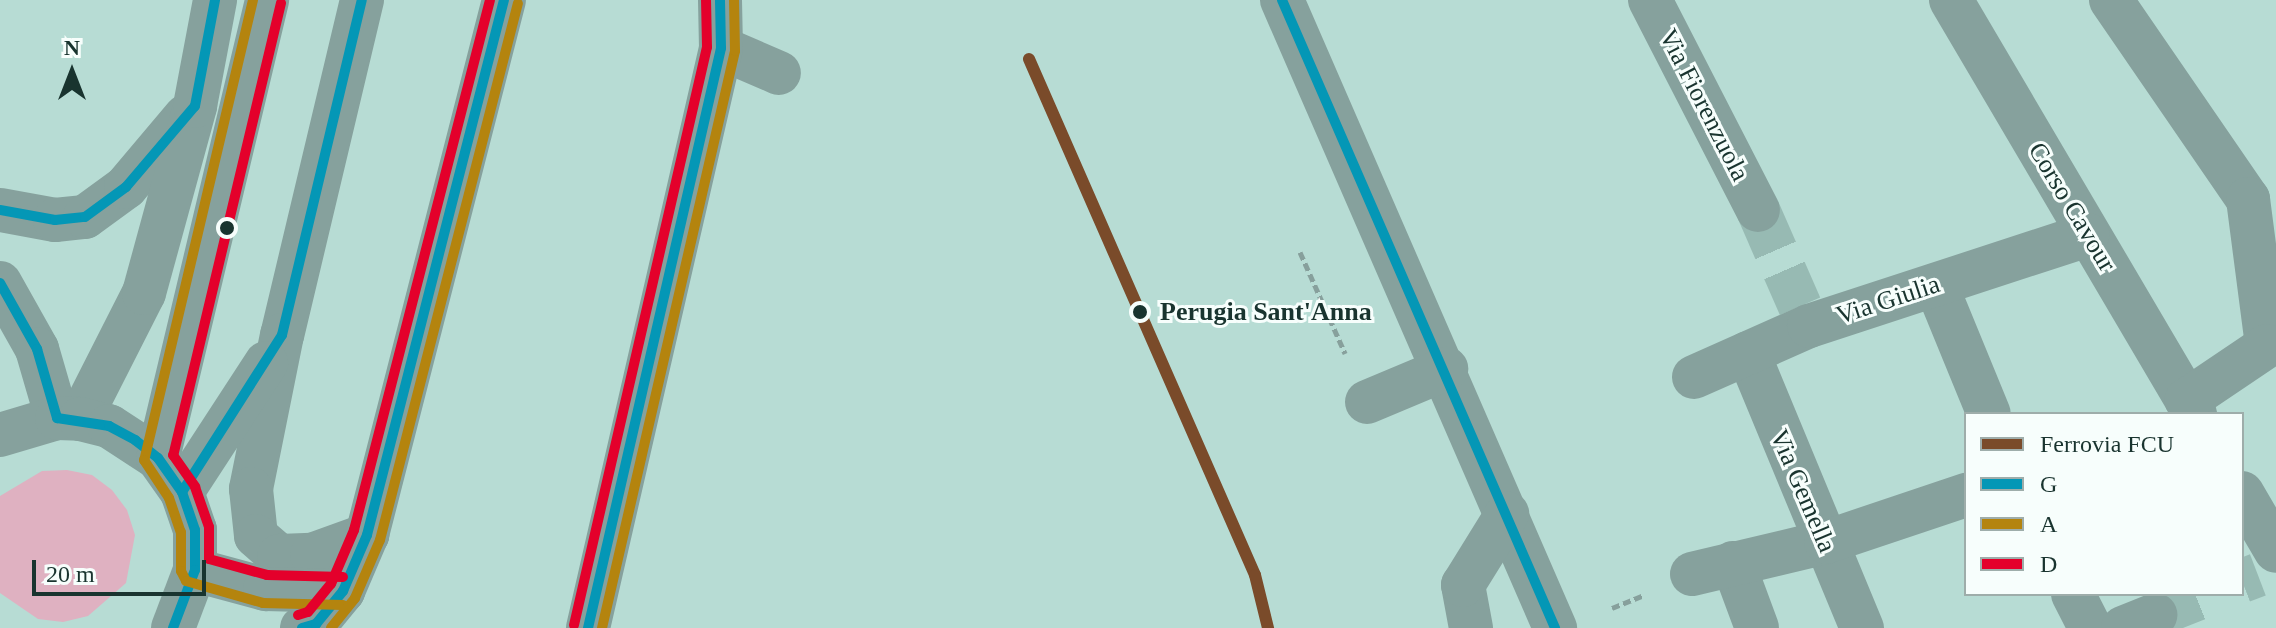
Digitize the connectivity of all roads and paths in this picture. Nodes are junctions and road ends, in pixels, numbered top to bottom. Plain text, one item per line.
1 (215, 0) edge
2 (267, 0) edge
3 (362, 0) edge
4 (504, 0) edge
5 (720, 0) edge
6 (1282, 0) edge
7 (1650, 0) edge
8 (1951, 0) edge
9 (2111, 0) edge
10 (721, 48) junction
11 (779, 73) dead end
12 (195, 106) junction
13 (2262, 194) edge
14 (1758, 210) tunnel mouth
15 (4, 213) edge
16 (2087, 235) junction
17 (1300, 252) dead end
18 (0, 283) edge
19 (1936, 285) junction
20 (282, 335) junction
21 (2272, 348) edge
22 (1748, 353) junction
23 (1446, 369) junction
24 (1694, 377) dead end
25 (1367, 402) joint
26 (2191, 410) edge
27 (1988, 412) edge
28 (69, 419) junction
29 (0, 435) edge
30 (170, 475) junction
31 (1964, 496) edge
32 (2244, 498) edge
33 (1507, 514) junction
34 (367, 535) junction
35 (1826, 542) junction
36 (2270, 565) edge
37 (195, 570) junction
38 (343, 591) junction
39 (2074, 596) edge
40 (310, 627) edge
41 (174, 628) edge
42 (588, 628) edge
43 (1471, 628) edge
44 (1555, 628) edge
45 (1757, 628) edge
46 (1862, 628) edge
47 (2090, 628) edge

1 - 12 street
2 - 30 street
3 - 20 street
4 - 34 street
5 - 10 street
6 - 23 street
7 - 14 street, Via Fiorenzuola
8 - 16 street, Corso Cavour
9 - 13 street
10 - 11 street
10 - 42 street
12 - 15 street
12 - 28 street
13 - 21 street
16 - 19 street, Via Giulia
16 - 26 street, Corso Cavour
17 - 25 path
18 - 28 street
19 - 22 street, Via Giulia
19 - 27 street
20 - 30 street
20 - 34 street
21 - 26 street
22 - 24 street, Via Giulia
22 - 35 street, Via Gemella
23 - 25 street
23 - 33 street
28 - 29 street
28 - 30 street
30 - 37 street
31 - 35 street
32 - 36 street
33 - 43 street
33 - 44 street
34 - 38 street
35 - 45 street
35 - 46 street, Via Gemella
37 - 38 street
37 - 41 street
38 - 40 street
39 - 47 street

